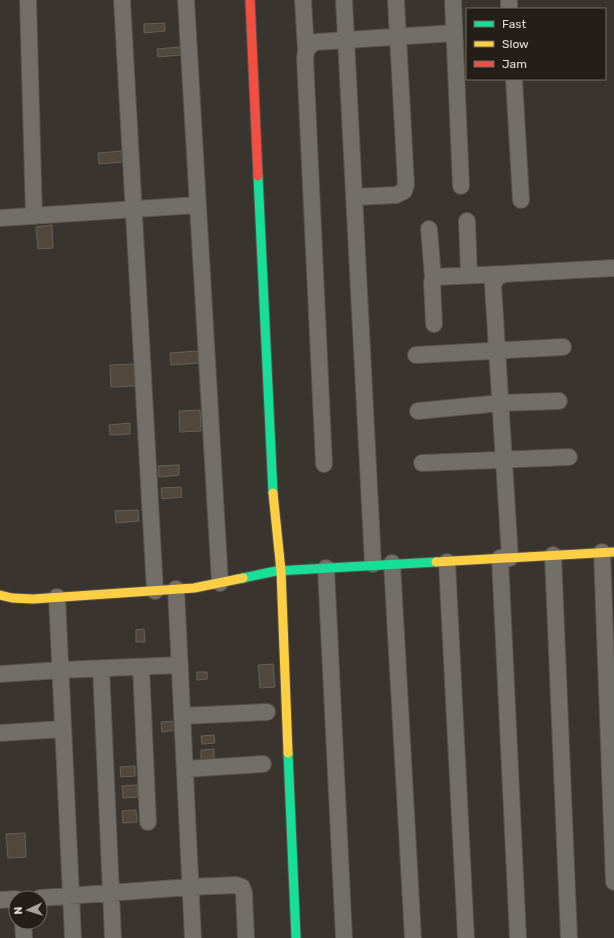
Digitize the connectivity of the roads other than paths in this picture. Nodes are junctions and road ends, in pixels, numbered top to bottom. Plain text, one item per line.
1 (28, 0) edge
2 (122, 0) edge
3 (186, 0) edge
4 (250, 0) edge
5 (302, 0) edge
6 (344, 0) edge
7 (396, 0) edge
8 (452, 0) edge
9 (454, 33) junction
10 (398, 37) junction
11 (346, 41) junction
12 (306, 50) junction
13 (514, 80) edge
14 (461, 186) dead end
15 (354, 197) junction
16 (521, 200) dead end
17 (197, 205) junction
18 (132, 209) junction
19 (34, 216) junction
20 (0, 218) edge
21 (467, 221) dead end
22 (429, 229) dead end
23 (614, 268) edge
24 (506, 274) junction
25 (469, 276) junction
26 (433, 277) junction
27 (434, 324) dead end
28 (563, 347) dead end
29 (497, 350) junction
30 (416, 355) dead end
31 (559, 401) dead end
32 (500, 403) junction
33 (418, 411) dead end
34 (569, 457) dead end
35 (504, 460) junction
36 (422, 463) dead end
37 (324, 464) dead end
38 (608, 552) edge
39 (553, 555) junction
40 (505, 558) junction
41 (447, 562) junction
42 (392, 563) junction
43 (373, 564) junction
44 (326, 568) junction
45 (278, 571) junction
46 (220, 583) junction
47 (176, 589) junction
48 (155, 591) junction
49 (0, 595) edge
50 (57, 598) junction
51 (180, 665) junction
52 (141, 667) junction
53 (101, 668) junction
54 (61, 670) junction
55 (0, 674) edge
56 (267, 712) dead end
57 (182, 716) junction
58 (63, 728) junction
59 (0, 733) edge
60 (263, 764) dead end
61 (185, 769) junction
62 (148, 822) dead end
63 (614, 875) edge
64 (190, 887) junction
65 (110, 893) junction
66 (71, 896) junction
67 (48, 897) edge
68 (73, 938) edge
69 (113, 938) edge
70 (193, 938) edge
71 (246, 938) edge
72 (296, 938) edge
73 (344, 938) edge
74 (413, 938) edge
75 (466, 938) edge
76 (518, 938) edge
77 (569, 938) edge

1 - 19 street
2 - 18 street
3 - 17 street
4 - 45 street
5 - 12 street
6 - 11 street
7 - 10 street
8 - 9 street
9 - 10 street
9 - 14 street
10 - 11 street
10 - 15 street
11 - 12 street
11 - 15 street
12 - 37 street
13 - 16 street
15 - 43 street
17 - 18 street
17 - 46 street
18 - 19 street
18 - 48 street
19 - 20 street
21 - 25 street
22 - 26 street
23 - 24 street
24 - 25 street
24 - 29 street
25 - 26 street
26 - 27 street
28 - 29 street
29 - 30 street
29 - 32 street
31 - 32 street
32 - 33 street
32 - 35 street
34 - 35 street
35 - 36 street
35 - 40 street
38 - 39 street
38 - 63 street
39 - 40 street
39 - 77 street
40 - 41 street
40 - 76 street
41 - 42 street
41 - 75 street
42 - 43 street
42 - 74 street
43 - 44 street
44 - 45 street
44 - 73 street
45 - 46 street
45 - 72 street
46 - 47 street
47 - 48 street
47 - 51 street
48 - 50 street
49 - 50 street
50 - 54 street
51 - 52 street
51 - 57 street
52 - 53 street
52 - 62 street
53 - 54 street
53 - 65 street
54 - 55 street
54 - 58 street
56 - 57 street
57 - 61 street
58 - 59 street
58 - 66 street
60 - 61 street
61 - 64 street
64 - 65 street
64 - 70 street
64 - 71 street
65 - 66 street
65 - 69 street
66 - 67 street
66 - 68 street

